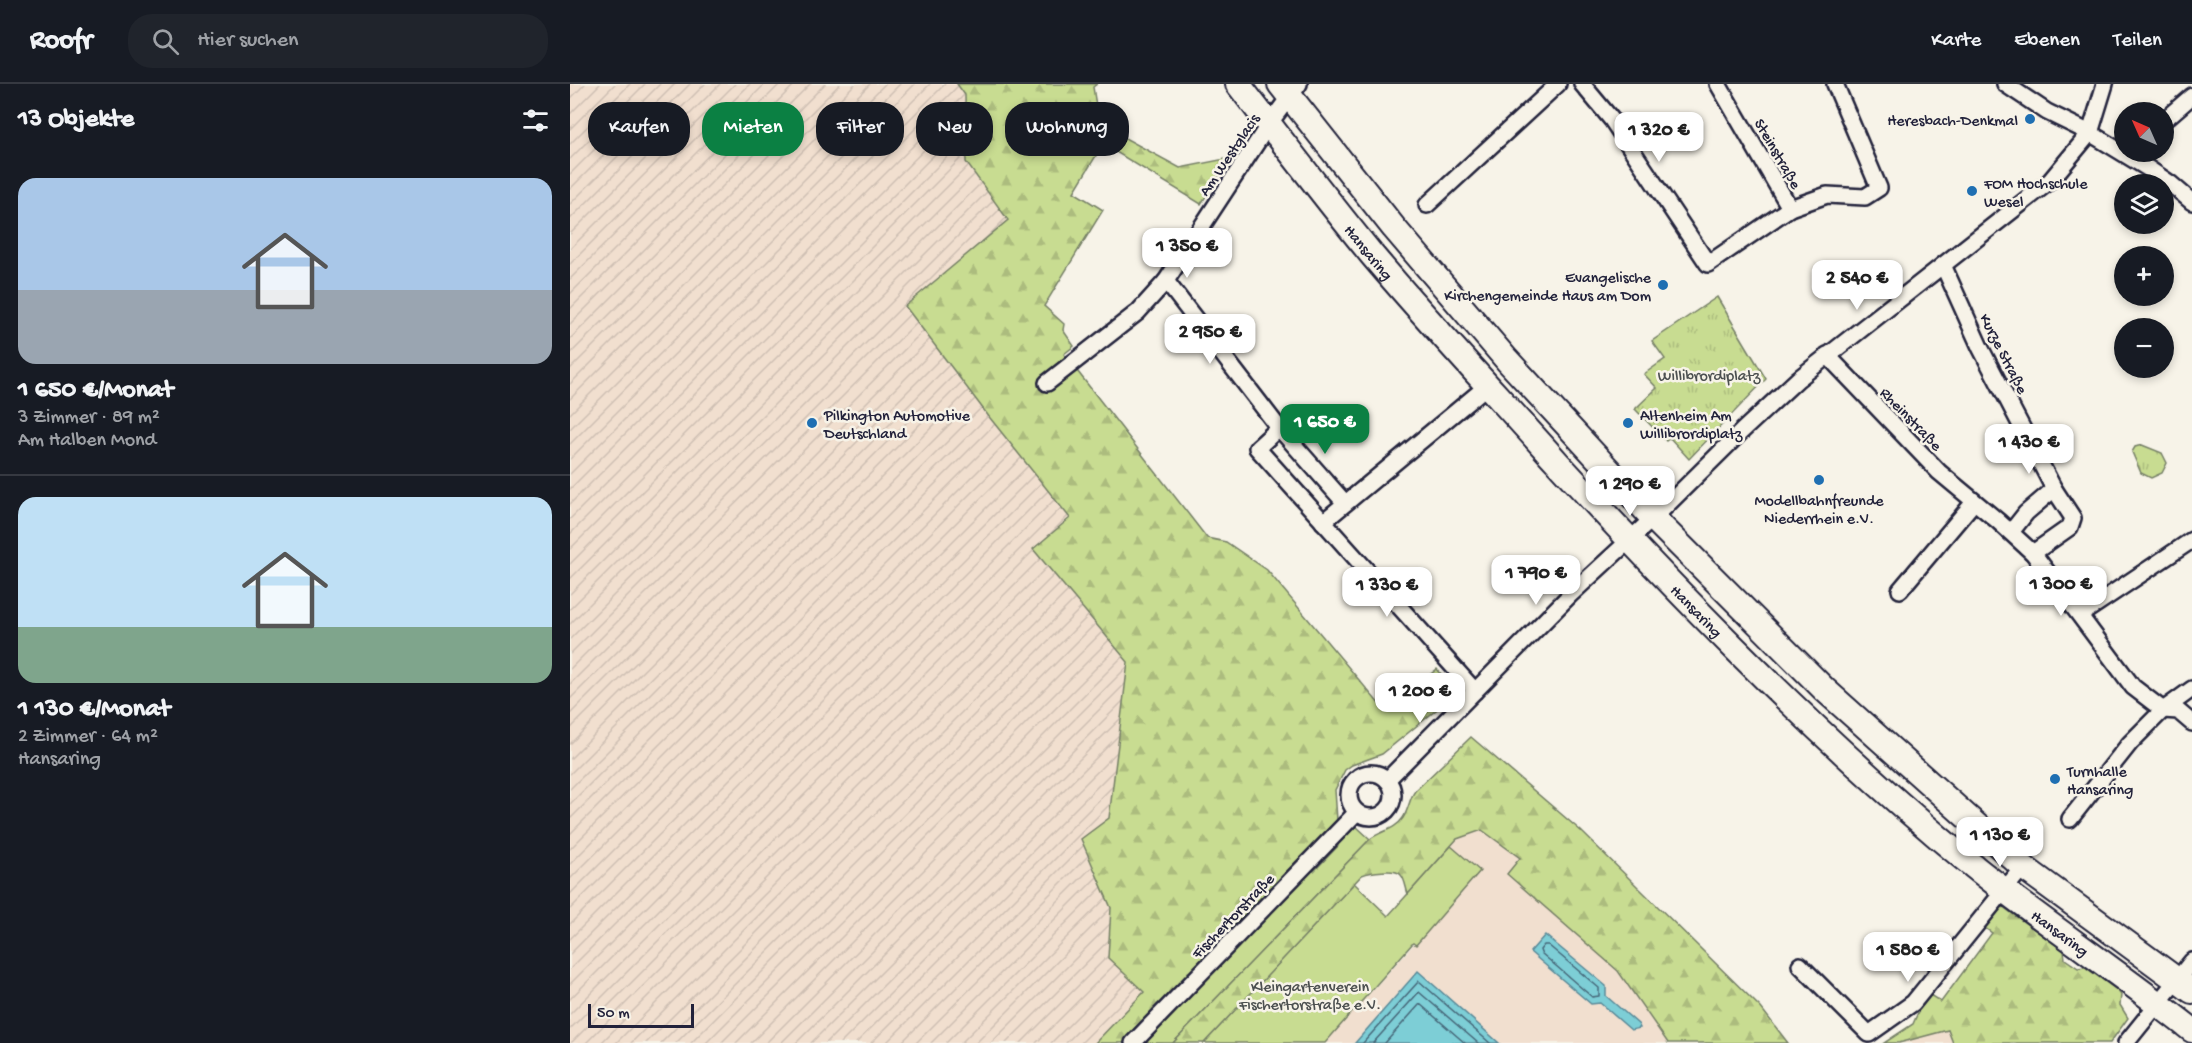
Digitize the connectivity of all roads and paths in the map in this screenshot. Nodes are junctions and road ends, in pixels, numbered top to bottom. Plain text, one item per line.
1 (1239, 84) edge
2 (1558, 84) edge
3 (1582, 84) edge
4 (1718, 84) edge
5 (1835, 84) edge
6 (2005, 84) edge
7 (2105, 84) edge
8 (1289, 88) edge
9 (2192, 96) edge
10 (2174, 112) edge
11 (1269, 124) junction
12 (2090, 133) junction
13 (2114, 146) edge
14 (2139, 162) edge
15 (2192, 202) edge
16 (1427, 205) dead end
17 (1790, 208) junction
18 (1943, 265) junction
19 (1166, 281) junction
20 (1827, 356) junction
21 (1047, 383) dead end
22 (1487, 386) junction
23 (1280, 428) junction
24 (2054, 489) junction
25 (1974, 502) junction
26 (1346, 503) junction
27 (1653, 518) junction
28 (1323, 522) junction
29 (2011, 532) junction
30 (1630, 540) junction
31 (2192, 540) edge
32 (2033, 553) junction
33 (1900, 590) dead end
34 (2080, 615) junction
35 (2192, 689) edge
36 (1475, 691) junction
37 (2163, 710) junction
38 (2192, 723) edge
39 (1387, 780) junction
40 (1356, 813) junction
41 (2070, 819) dead end
42 (2023, 867) junction
43 (2002, 891) junction
44 (1800, 965) dead end
45 (2187, 977) edge
46 (2158, 1003) junction
47 (2192, 1030) edge
48 (1133, 1043) edge
49 (2126, 1043) edge

1 - 11 main road, Hansaring
2 - 16 street
3 - 17 street
4 - 17 street, Steinstraße
5 - 17 street
6 - 12 street
7 - 12 street
8 - 11 street, Am Westglacis
8 - 27 main road, Hansaring
9 - 10 street
11 - 19 street, Am Westglacis
11 - 22 main road, Hansaring
12 - 13 street
12 - 18 street
14 - 15 street
18 - 20 street
18 - 24 street, Kurze Straße
19 - 21 street, Am Westglacis
19 - 23 street
20 - 25 street, Rheinstraße
20 - 27 street
22 - 26 street
22 - 30 main road, Hansaring
23 - 26 street
23 - 28 street
24 - 29 street
24 - 32 street, Kurze Straße
25 - 29 street, Rheinstraße
25 - 33 street
26 - 28 street
27 - 30 street
27 - 42 main road, Hansaring
28 - 36 street
29 - 32 street, Rheinstraße
30 - 36 street
30 - 43 main road, Hansaring
31 - 34 street
32 - 34 street, Rheinstraße
34 - 37 street, Rheinstraße
35 - 37 street
36 - 39 street
37 - 38 street, Rheinstraße
37 - 41 street
39 - 40 street
39 - 40 street
40 - 48 street, Fischertorstraße
42 - 43 street
42 - 45 main road, Hansaring
43 - 44 street
43 - 46 main road, Hansaring
45 - 46 street
46 - 47 main road, Hansaring
46 - 49 street

